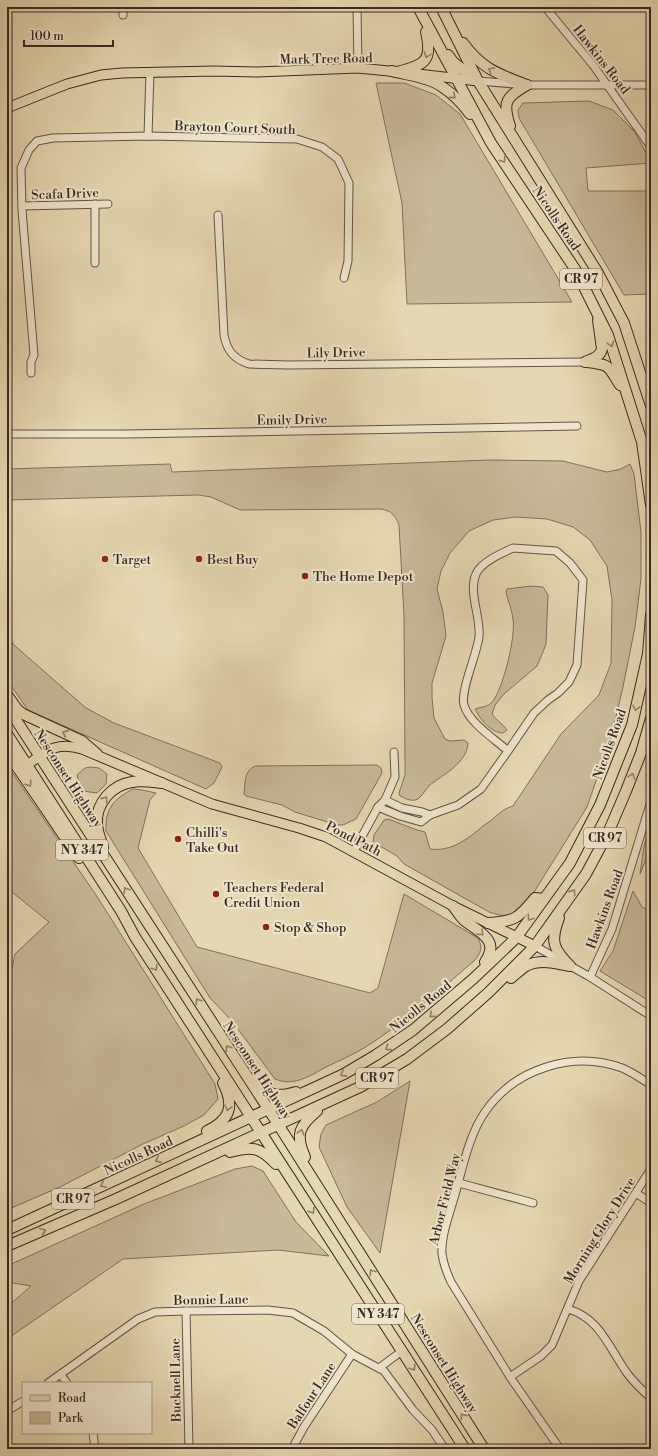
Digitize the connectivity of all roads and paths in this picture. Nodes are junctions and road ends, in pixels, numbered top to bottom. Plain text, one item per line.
1 (123, 7) edge
2 (357, 7) edge
3 (418, 7) edge
4 (423, 7) edge
5 (441, 7) edge
6 (545, 7) edge
7 (123, 15) dead end
8 (423, 19) junction
9 (450, 26) junction
10 (358, 68) junction
11 (395, 71) junction
12 (150, 72) junction
13 (455, 78) junction
14 (478, 81) junction
15 (527, 85) junction
16 (651, 85) edge
17 (609, 86) junction
18 (7, 108) edge
19 (148, 136) junction
20 (514, 139) junction
21 (491, 143) junction
22 (651, 146) edge
23 (95, 204) junction
24 (108, 204) dead end
25 (22, 206) junction
26 (218, 215) dead end
27 (95, 263) dead end
28 (344, 278) dead end
29 (596, 310) junction
30 (585, 362) junction
31 (31, 373) dead end
32 (627, 396) junction
33 (651, 406) edge
34 (577, 426) dead end
35 (7, 434) edge
36 (651, 505) edge
37 (651, 615) edge
38 (7, 695) edge
39 (7, 706) edge
40 (651, 718) edge
41 (7, 734) edge
42 (508, 751) junction
43 (7, 752) edge
44 (394, 752) dead end
45 (97, 754) junction
46 (40, 756) junction
47 (27, 765) junction
48 (162, 783) junction
49 (384, 800) junction
50 (651, 802) edge
51 (378, 807) junction
52 (416, 811) junction
53 (430, 815) junction
54 (414, 820) junction
55 (354, 851) junction
56 (108, 862) junction
57 (544, 899) junction
58 (564, 904) junction
59 (453, 906) junction
60 (488, 923) junction
61 (135, 937) junction
62 (516, 938) junction
63 (535, 946) junction
64 (570, 966) junction
65 (590, 977) junction
66 (473, 979) junction
67 (488, 993) junction
68 (651, 1016) edge
69 (198, 1035) junction
70 (237, 1061) junction
71 (325, 1083) junction
72 (651, 1085) edge
73 (328, 1102) junction
74 (268, 1110) junction
75 (251, 1117) junction
76 (278, 1125) junction
77 (261, 1133) junction
78 (177, 1152) junction
79 (199, 1161) junction
80 (651, 1169) edge
81 (291, 1179) junction
82 (459, 1183) junction
83 (322, 1193) junction
84 (636, 1193) junction
85 (533, 1203) dead end
86 (651, 1203) edge
87 (7, 1230) edge
88 (7, 1246) edge
89 (568, 1309) junction
90 (186, 1311) junction
91 (402, 1351) junction
92 (352, 1354) junction
93 (379, 1368) junction
94 (61, 1375) junction
95 (510, 1376) junction
96 (50, 1382) edge
97 (66, 1382) edge
98 (651, 1398) edge
99 (22, 1402) edge
100 (7, 1411) edge
101 (93, 1434) edge
102 (94, 1449) edge
103 (189, 1449) edge
104 (292, 1449) edge
105 (445, 1449) edge
106 (465, 1449) edge
107 (484, 1449) edge
108 (560, 1449) edge

1 - 7 street
2 - 10 street
3 - 8 highway, Nicolls Road / CR 97
4 - 14 highway
5 - 9 highway, Nicolls Road / CR 97
6 - 17 street, Hawkins Road
8 -> 11 highway
8 - 13 highway, Nicolls Road / CR 97
9 - 14 highway, Nicolls Road / CR 97
15 -> 9 highway
10 - 11 main road, Mark Tree Road
10 - 12 main road, Mark Tree Road
11 - 13 main road, Mark Tree Road
11 -> 21 highway
12 - 18 main road, Mark Tree Road
12 - 19 street
13 - 14 main road, Mark Tree Road
13 - 21 highway, Nicolls Road / CR 97
14 - 15 street, Mark Tree Road
14 - 20 highway, Nicolls Road / CR 97
15 - 17 street, Mark Tree Road
15 - 20 highway
16 - 17 street, Mark Tree Road
17 - 22 street, Hawkins Road
19 - 25 street, Brayton Court South
19 - 28 street, Brayton Court South
20 - 33 highway, Nicolls Road / CR 97
21 -> 29 highway, Nicolls Road / CR 97
23 - 24 street, Scafa Drive
23 - 25 street, Scafa Drive
23 - 27 street
25 - 31 street
26 - 30 street, Lily Drive
29 - 30 highway
29 -> 32 highway, Nicolls Road / CR 97
30 - 32 highway
32 - 36 highway, Nicolls Road / CR 97
34 - 35 street, Emily Drive
37 -> 57 highway, Nicolls Road / CR 97
45 -> 38 highway
39 - 46 highway, Nesconset Highway / NY 347
58 -> 40 highway, CR 97
41 - 47 highway, NY 347
42 - 42 street
42 - 53 street
43 -> 61 highway
44 - 49 street
45 - 46 main road, Pond Path
45 - 48 main road, Pond Path
46 - 47 main road, Pond Path
46 - 56 highway, Nesconset Highway / NY 347
47 - 61 highway, NY 347
48 - 55 main road, Pond Path
56 -> 48 highway
49 - 51 street
49 - 52 street
50 - 65 street, Hawkins Road
51 - 54 street
51 - 55 street
52 - 53 street
52 - 54 street
53 - 54 street
55 - 59 main road, Pond Path
70 -> 56 highway, Nesconset Highway / NY 347
57 - 60 highway
57 -> 62 highway, Nicolls Road / CR 97
58 - 63 highway, CR 97
58 - 64 highway
59 - 60 main road, Pond Path
59 -> 66 highway
60 - 62 main road, Pond Path
61 -> 69 highway, NY 347
62 - 63 main road, Pond Path
62 - 66 highway, Nicolls Road / CR 97
63 - 64 street, Pond Path
63 - 67 highway, CR 97
64 - 65 street, Pond Path
64 - 67 highway
65 - 68 street, Pond Path
66 -> 71 highway, Nicolls Road / CR 97
67 - 73 highway, CR 97
69 - 75 highway, NY 347
69 -> 78 highway
70 - 71 highway
70 - 74 highway, Nesconset Highway / NY 347
71 - 74 highway, Nicolls Road / CR 97
72 - 82 street, Arbor Field Way
73 - 76 highway, CR 97
83 -> 73 highway
74 - 75 highway, Nicolls Road / CR 97
74 - 76 highway, Nesconset Highway / NY 347
75 - 77 highway, NY 347
75 - 78 highway, Nicolls Road / CR 97
76 - 77 highway, CR 97
76 - 83 highway, Nesconset Highway / NY 347
77 - 79 highway, CR 97
77 - 81 highway, NY 347
78 -> 87 highway, Nicolls Road / CR 97
79 - 81 highway
88 -> 79 highway, CR 97
80 - 84 street, Morning Glory Drive
81 -> 91 highway, NY 347
82 - 85 street
82 - 95 street, Arbor Field Way
107 -> 83 highway, Nesconset Highway / NY 347
84 - 86 street
84 - 89 street, Morning Glory Drive
89 - 95 street, Morning Glory Drive
89 - 98 street
90 - 92 street, Bonnie Lane
90 - 94 street, Bonnie Lane
90 - 103 street, Bucknell Lane
91 - 93 street
91 -> 106 highway, NY 347
92 - 93 street, Bonnie Lane
92 - 104 street, Balfour Lane
93 - 105 street, Bonnie Lane
94 - 96 street, Bonnie Lane
94 - 97 street
95 - 108 street, Arbor Field Way
99 - 100 street
101 - 102 street

